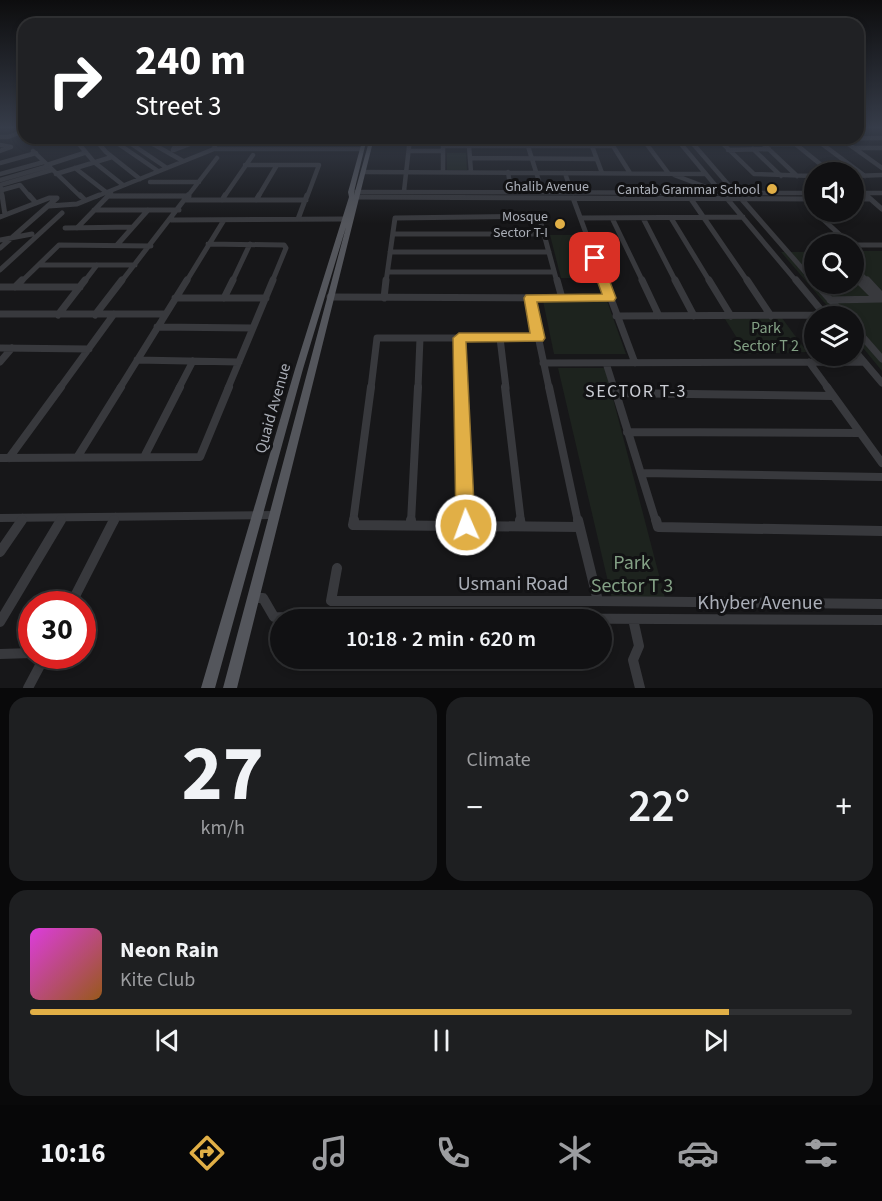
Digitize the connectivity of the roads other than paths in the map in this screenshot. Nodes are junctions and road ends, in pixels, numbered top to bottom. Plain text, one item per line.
1 (43, 160) edge
2 (67, 160) edge
3 (101, 160) edge
4 (116, 160) edge
5 (142, 160) edge
6 (155, 160) edge
7 (215, 160) edge
8 (249, 160) edge
9 (360, 160) edge
10 (366, 160) edge
11 (408, 160) edge
12 (443, 160) edge
13 (470, 160) edge
14 (533, 160) edge
15 (596, 160) edge
16 (622, 160) edge
17 (659, 160) edge
18 (694, 160) edge
19 (707, 160) edge
20 (738, 160) edge
21 (765, 160) edge
22 (781, 160) edge
23 (844, 160) edge
24 (183, 161) edge
25 (94, 162) junction
26 (245, 165) junction
27 (277, 165) junction
28 (50, 167) junction
29 (75, 168) junction
30 (167, 168) junction
31 (158, 171) junction
32 (363, 172) junction
33 (406, 172) junction
34 (444, 172) junction
35 (471, 172) junction
36 (508, 172) junction
37 (536, 172) junction
38 (565, 173) junction
39 (602, 173) junction
40 (630, 173) junction
41 (0, 174) edge
42 (669, 174) junction
43 (706, 174) junction
44 (781, 176) junction
45 (797, 176) junction
46 (804, 176) edge
47 (865, 176) joint
48 (882, 176) edge
49 (140, 179) junction
50 (0, 180) edge
51 (150, 182) dead end
52 (199, 182) junction
53 (123, 185) junction
54 (717, 186) junction
55 (0, 187) edge
56 (706, 187) junction
57 (404, 191) junction
58 (512, 191) junction
59 (542, 191) junction
60 (570, 191) junction
61 (711, 192) junction
62 (722, 192) junction
63 (735, 192) junction
64 (108, 193) junction
65 (804, 193) edge
66 (864, 193) edge
67 (882, 193) edge
68 (354, 194) junction
69 (864, 194) edge
70 (864, 197) edge
71 (187, 198) junction
72 (573, 198) junction
73 (691, 199) junction
74 (728, 199) junction
75 (742, 199) junction
76 (804, 199) edge
77 (870, 199) junction
78 (85, 200) junction
79 (222, 200) junction
80 (256, 200) junction
81 (306, 200) junction
82 (36, 203) junction
83 (49, 206) junction
84 (882, 208) edge
85 (94, 210) junction
86 (148, 210) junction
87 (179, 210) junction
88 (62, 213) dead end
89 (2, 216) edge
90 (704, 217) junction
91 (743, 217) junction
92 (580, 218) junction
93 (612, 218) junction
94 (643, 218) junction
95 (671, 218) junction
96 (298, 219) junction
97 (344, 219) junction
98 (171, 220) junction
99 (224, 220) junction
100 (827, 222) edge
101 (831, 222) edge
102 (133, 227) junction
103 (65, 228) dead end
104 (77, 228) junction
105 (32, 234) dead end
106 (393, 234) junction
107 (544, 234) junction
108 (841, 234) edge
109 (842, 234) edge
110 (12, 238) junction
111 (0, 240) edge
112 (208, 244) junction
113 (250, 244) junction
114 (117, 245) junction
115 (151, 246) junction
116 (864, 246) edge
117 (882, 246) edge
118 (0, 248) edge
119 (390, 252) junction
120 (549, 252) junction
121 (39, 265) junction
122 (97, 265) junction
123 (135, 265) junction
124 (0, 270) edge
125 (804, 270) edge
126 (388, 272) junction
127 (554, 272) junction
128 (864, 279) edge
129 (864, 284) edge
130 (0, 287) edge
131 (15, 287) junction
132 (80, 287) junction
133 (825, 294) edge
134 (330, 297) junction
135 (175, 298) junction
136 (224, 298) junction
137 (266, 298) junction
138 (384, 298) junction
139 (530, 298) junction
140 (562, 298) junction
141 (609, 298) junction
142 (880, 298) edge
143 (830, 300) junction
144 (818, 306) edge
145 (836, 306) edge
146 (0, 314) edge
147 (114, 314) junction
148 (165, 314) junction
149 (58, 315) junction
150 (95, 315) junction
151 (616, 316) junction
152 (659, 316) junction
153 (694, 316) junction
154 (731, 316) junction
155 (771, 316) junction
156 (804, 316) edge
157 (157, 327) junction
158 (253, 328) junction
159 (420, 338) junction
160 (459, 338) junction
161 (500, 338) junction
162 (538, 338) junction
163 (864, 338) edge
164 (0, 348) edge
165 (12, 348) junction
166 (89, 349) junction
167 (882, 359) edge
168 (137, 360) junction
169 (192, 361) junction
170 (0, 362) edge
171 (239, 362) junction
172 (804, 362) edge
173 (864, 362) edge
174 (543, 363) junction
175 (606, 363) junction
176 (635, 363) junction
177 (812, 366) edge
178 (882, 383) edge
179 (616, 393) junction
180 (834, 396) junction
181 (627, 432) junction
182 (860, 433) junction
183 (78, 456) junction
184 (144, 457) junction
185 (5, 458) edge
186 (882, 463) edge
187 (641, 472) junction
188 (882, 477) edge
189 (257, 515) junction
190 (273, 515) junction
191 (116, 517) junction
192 (0, 518) edge
193 (23, 518) junction
194 (62, 518) junction
195 (411, 525) junction
196 (466, 525) junction
197 (521, 525) junction
198 (579, 526) junction
199 (882, 531) edge
200 (0, 552) edge
201 (337, 568) dead end
202 (78, 591) edge
203 (253, 598) junction
204 (598, 601) junction
205 (882, 604) edge
206 (633, 619) junction
207 (882, 620) edge
208 (0, 622) edge
209 (18, 653) edge
210 (0, 654) edge
211 (38, 669) edge
212 (28, 688) edge
213 (208, 688) edge
214 (230, 688) edge
215 (640, 688) edge

1 - 28 street
2 - 28 street
3 - 25 street
4 - 49 street
5 - 31 street
6 - 30 street
7 - 52 street
8 - 26 street
9 - 68 main road, Quaid Avenue
10 - 32 main road
11 - 33 street
12 - 34 street
13 - 35 street
14 - 37 street
15 - 39 street
16 - 40 street
17 - 42 street
18 - 43 street
19 - 63 street
20 - 44 street
21 - 44 street
22 - 45 street
23 - 47 street
24 - 30 street
25 - 29 street
25 - 53 street
26 - 27 street
26 - 79 street
27 - 80 street
27 - 81 street
28 - 29 street
28 - 41 street
28 - 50 street
28 - 55 street
28 - 78 street
29 - 64 street
30 - 31 street
31 - 49 street
32 - 33 street
32 - 68 main road
33 - 34 street
33 - 57 street
34 - 35 street
35 - 36 street
36 - 37 street
36 - 58 street
37 - 38 street
37 - 59 street
38 - 39 street
38 - 60 street
39 - 40 street
40 - 42 street
42 - 43 street
42 - 56 street
43 - 54 street
44 - 45 street
45 - 46 street
47 - 48 street
49 - 53 street
51 - 52 street
52 - 71 street
53 - 64 street
54 - 56 street
54 - 62 street
55 - 82 street
55 - 89 street
56 - 61 street
57 - 58 street, Ghalib Avenue
57 - 68 street, Ghalib Avenue
58 - 59 street, Ghalib Avenue
59 - 60 street, Ghalib Avenue
60 - 61 street, Ghalib Avenue
61 - 62 street, Ghalib Avenue
62 - 63 street, Ghalib Avenue
62 - 74 street
63 - 65 street, Ghalib Avenue
63 - 75 street
64 - 71 street
64 - 78 street
64 - 85 street
66 - 67 street
68 - 72 street, Ghalib Avenue
68 - 97 main road, Quaid Avenue
68 - 134 main road
69 - 77 street
70 - 77 street
71 - 79 street
71 - 87 street
72 - 73 street, Ghalib Avenue
72 - 92 street
73 - 74 street, Ghalib Avenue
73 - 90 street
74 - 75 street, Ghalib Avenue
74 - 91 street
75 - 76 street, Ghalib Avenue
75 - 125 street
77 - 84 street
78 - 83 street
79 - 80 street
80 - 81 street
81 - 96 street
82 - 83 street
82 - 89 street
83 - 110 street
85 - 86 street
85 - 104 street
86 - 87 street
86 - 102 street
87 - 98 street
88 - 124 street
90 - 91 street
90 - 95 street
90 - 155 street
91 - 144 street
92 - 93 street
92 - 141 street
93 - 94 street
93 - 152 street
94 - 95 street
94 - 153 street
95 - 154 street
96 - 97 street
96 - 99 street
97 - 189 main road, Quaid Avenue
98 - 99 street
98 - 115 street
99 - 112 street
100 - 108 street
101 - 109 street
102 - 104 street
102 - 114 street
103 - 104 street
105 - 110 street
106 - 107 street
106 - 107 street
106 - 119 street
107 - 120 street
110 - 111 street
110 - 118 street
112 - 113 street
112 - 135 street
113 - 136 street
113 - 137 street
114 - 115 street
114 - 121 street
115 - 123 street
116 - 117 street
119 - 120 street
119 - 126 street
120 - 127 street
121 - 122 street
121 - 131 street
122 - 123 street
122 - 132 street
123 - 150 street
126 - 127 street
126 - 138 street
127 - 140 street
128 - 142 street
129 - 142 street
130 - 131 street
131 - 132 street
132 - 149 street
133 - 143 street
134 - 138 street
134 - 190 main road
135 - 136 street
135 - 148 street
136 - 137 street
137 - 158 street
138 - 139 street
139 - 140 street
139 - 162 street, Usmani Road
140 - 141 street
141 - 151 street
142 - 143 street
143 - 145 street
146 - 149 street
147 - 148 street
147 - 150 street
147 - 166 street
148 - 157 street
149 - 150 street
151 - 152 street
151 - 176 street
152 - 153 street
153 - 154 street
154 - 155 street
155 - 156 street
157 - 158 street
157 - 168 street
158 - 171 street
159 - 160 street
159 - 195 street
159 - 195 street
160 - 161 street
160 - 196 street
161 - 162 street
161 - 197 street
162 - 174 street, Usmani Road
163 - 167 street
164 - 165 street
165 - 166 street
165 - 170 street
166 - 185 street
168 - 169 street
168 - 183 street
169 - 171 street
169 - 184 street
171 - 184 street
172 - 176 street
173 - 178 street
174 - 175 street
174 - 198 street, Usmani Road
175 - 176 street
175 - 179 street
177 - 180 street
179 - 180 street
179 - 181 street
180 - 182 street
181 - 182 street
181 - 187 street
182 - 186 street
183 - 184 street
183 - 185 street
187 - 188 street
187 - 199 street
189 - 190 street
189 - 191 street
189 - 213 main road, Quaid Avenue
190 - 203 main road
191 - 194 street
191 - 202 street
192 - 193 street
193 - 194 street
193 - 200 street
194 - 208 street
195 - 196 street
196 - 197 street
197 - 198 street
198 - 204 street, Usmani Road
201 - 204 street, Usmani Road
203 - 206 street, Khyber Avenue
203 - 214 main road
204 - 205 street
206 - 207 street, Khyber Avenue
206 - 215 street
209 - 210 street
211 - 212 street

